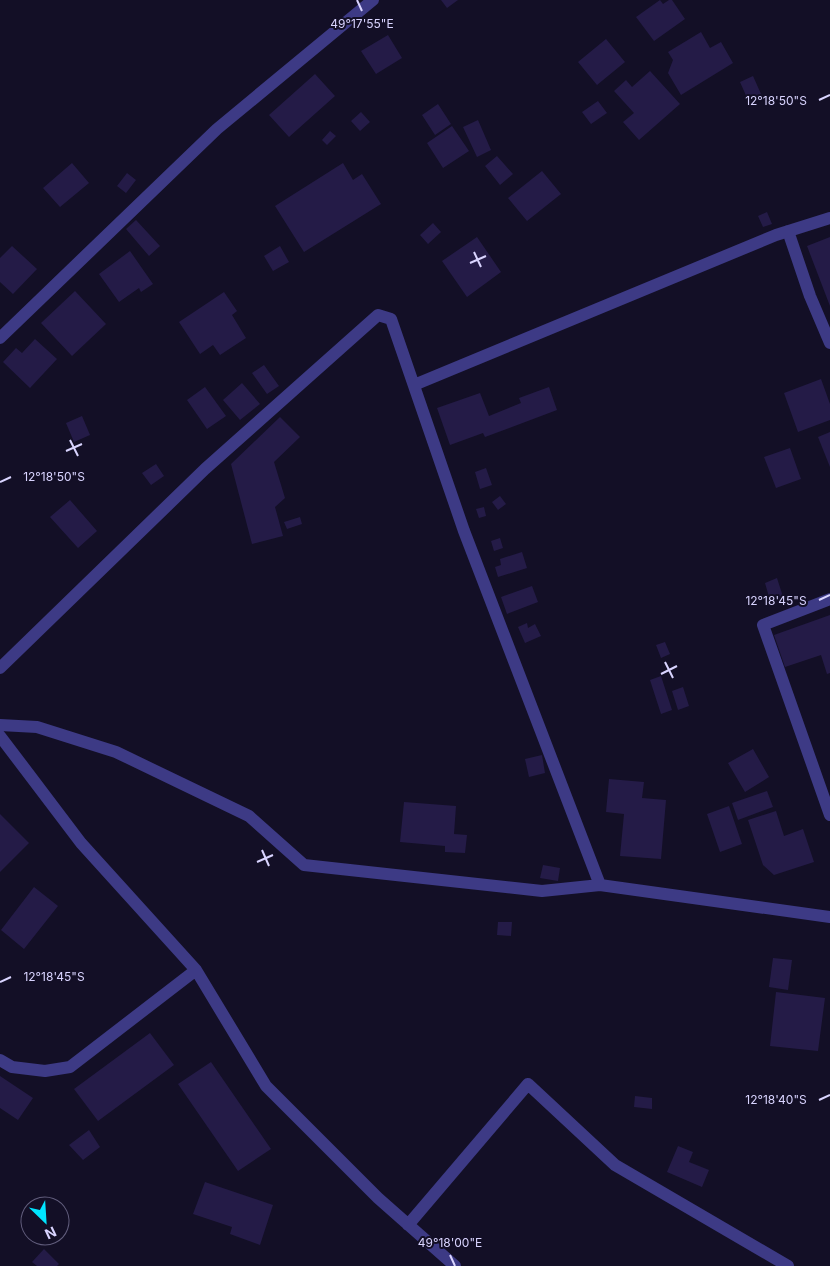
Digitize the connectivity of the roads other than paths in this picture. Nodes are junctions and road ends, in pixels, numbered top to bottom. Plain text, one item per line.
1 (373, 0) edge
2 (830, 218) edge
3 (788, 231) junction
4 (0, 338) edge
5 (830, 343) edge
6 (414, 384) junction
7 (830, 599) edge
8 (0, 668) edge
9 (0, 724) edge
10 (0, 736) edge
11 (830, 815) edge
12 (600, 884) junction
13 (830, 917) edge
14 (196, 970) junction
15 (0, 1060) edge
16 (408, 1224) junction
17 (455, 1266) edge
18 (788, 1266) edge

1 - 4 street
2 - 3 street
3 - 5 street
3 - 6 street
6 - 8 street
6 - 12 street
7 - 11 street
9 - 12 street
10 - 14 street
12 - 13 street
14 - 15 street
14 - 16 street
16 - 17 street
16 - 18 street

